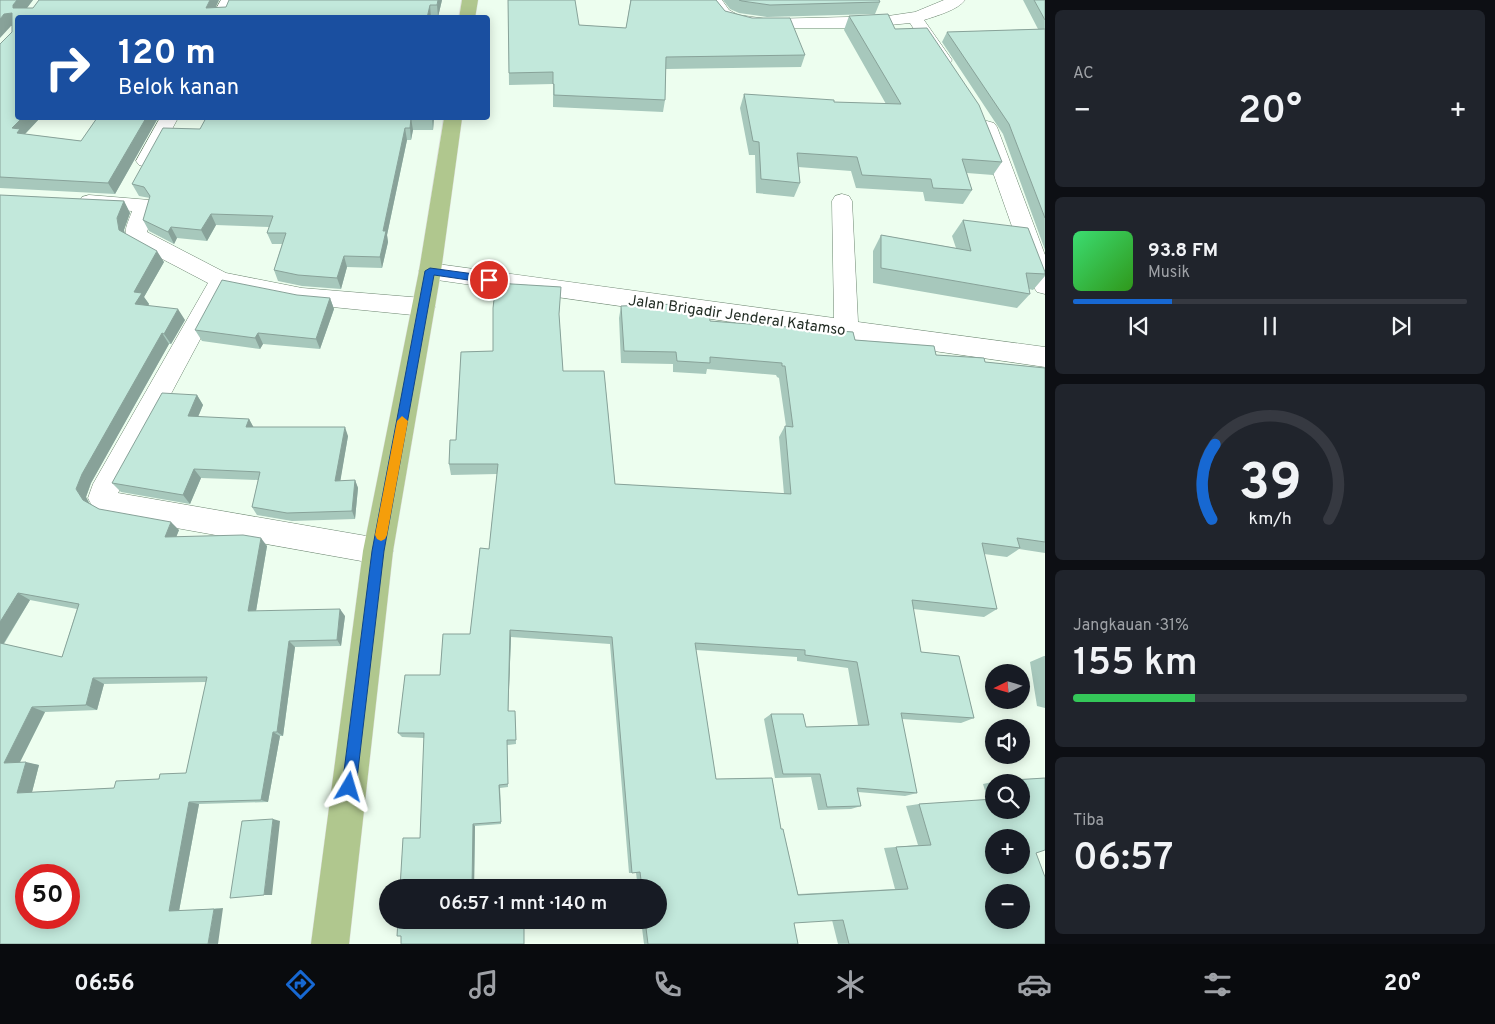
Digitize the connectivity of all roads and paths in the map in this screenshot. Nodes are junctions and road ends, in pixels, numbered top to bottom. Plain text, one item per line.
1 (228, 0) edge
2 (470, 0) edge
3 (714, 0) edge
4 (958, 0) edge
5 (220, 15) edge
6 (468, 15) edge
7 (914, 17) junction
8 (951, 72) edge
9 (168, 120) edge
10 (453, 120) edge
11 (983, 121) edge
12 (130, 189) junction
13 (842, 201) dead end
14 (69, 202) edge
15 (430, 271) junction
16 (221, 280) junction
17 (1045, 286) edge
18 (423, 308) junction
19 (846, 330) junction
20 (1045, 357) edge
21 (378, 551) junction
22 (330, 944) edge

1 - 5 street
2 - 6 main road
3 - 7 street
4 - 7 street
7 - 8 street
9 - 12 street
10 - 15 main road
11 - 17 street
12 - 14 street
12 - 16 street
13 - 19 street
15 - 18 main road
15 - 19 street, Jalan Brigadir Jenderal Katamso
16 - 18 street
16 - 21 street
18 - 21 main road
19 - 20 street, Jalan Brigadir Jenderal Katamso
21 - 22 main road

